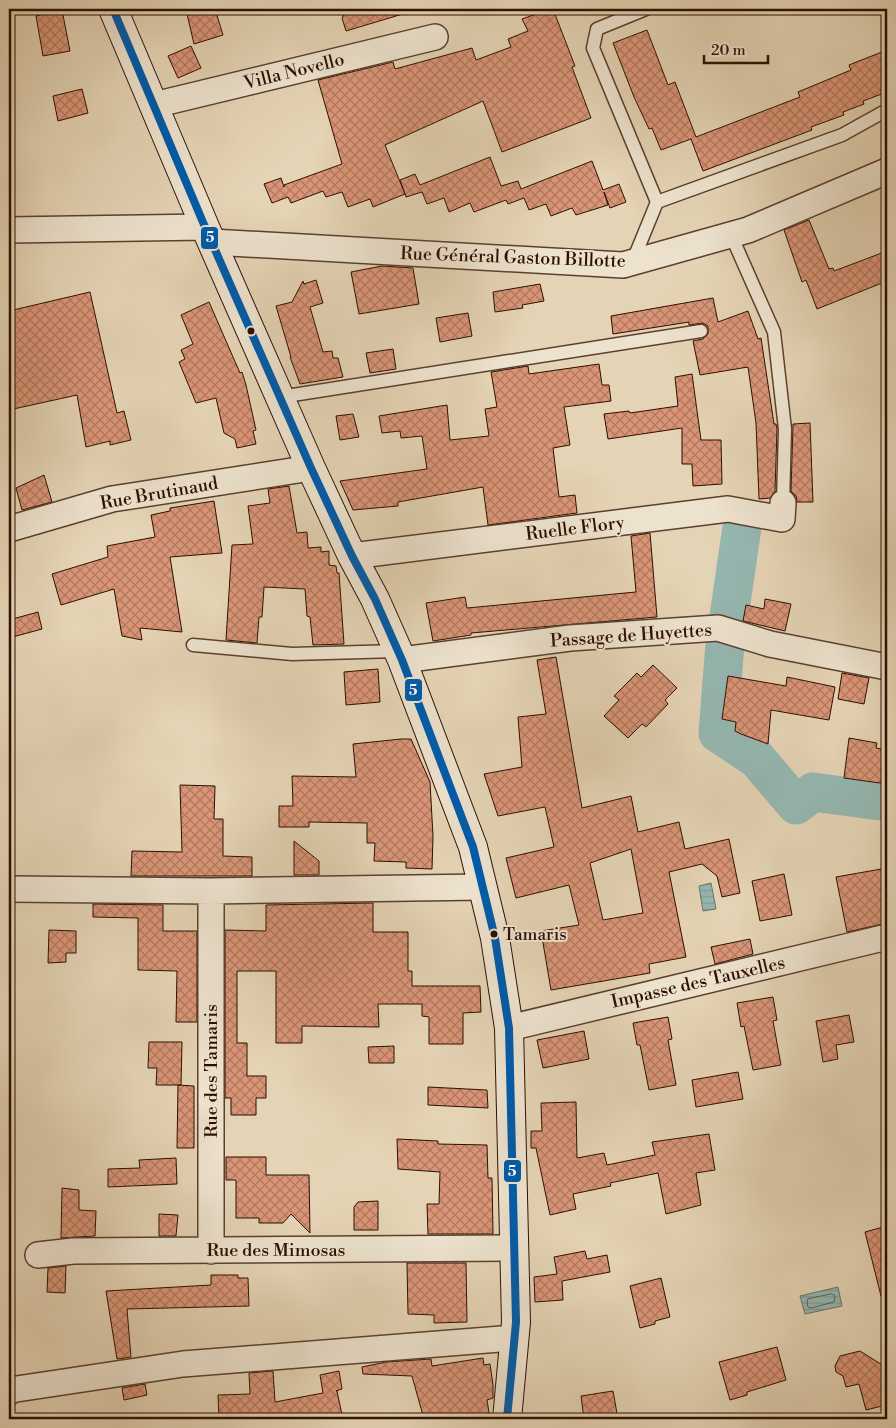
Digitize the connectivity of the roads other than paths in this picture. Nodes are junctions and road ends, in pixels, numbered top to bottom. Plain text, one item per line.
1 (113, 9) edge
2 (646, 9) edge
3 (435, 37) dead end
4 (154, 105) junction
5 (887, 110) edge
6 (887, 171) edge
7 (657, 202) junction
8 (9, 230) edge
9 (208, 234) junction
10 (731, 235) junction
11 (632, 263) junction
12 (701, 331) dead end
13 (280, 397) junction
14 (311, 468) junction
15 (783, 503) joint
16 (9, 529) edge
17 (352, 556) junction
18 (193, 645) dead end
19 (400, 655) junction
20 (887, 666) edge
21 (482, 887) junction
22 (10, 889) edge
23 (211, 891) junction
24 (887, 937) edge
25 (509, 1028) junction
26 (514, 1248) junction
27 (211, 1251) junction
28 (38, 1255) dead end
29 (514, 1338) junction
30 (9, 1392) edge
31 (507, 1419) edge

1 - 4 street
2 - 7 lane
3 - 4 street, Villa Novello
4 - 9 street
5 - 7 lane
6 - 10 street, Rue Général Gaston Billotte
7 - 11 lane
8 - 9 street, Rue Général Gaston Billotte
9 - 11 street, Rue Général Gaston Billotte
9 - 13 street
10 - 11 street, Rue Général Gaston Billotte
10 - 15 lane
12 - 13 lane
13 - 14 street
14 - 16 street, Rue Brutinaud
14 - 17 street
15 - 17 street, Ruelle Flory
17 - 19 street
18 - 19 lane
19 - 20 street, Passage de Huyettes
19 - 21 street
21 - 23 street
21 - 25 street
22 - 23 street
23 - 27 street, Rue des Tamaris
24 - 25 street, Impasse des Tauxelles
25 - 26 street
26 - 27 street, Rue des Mimosas
26 - 29 street
27 - 28 street, Rue des Mimosas
29 - 30 street
29 - 31 street

